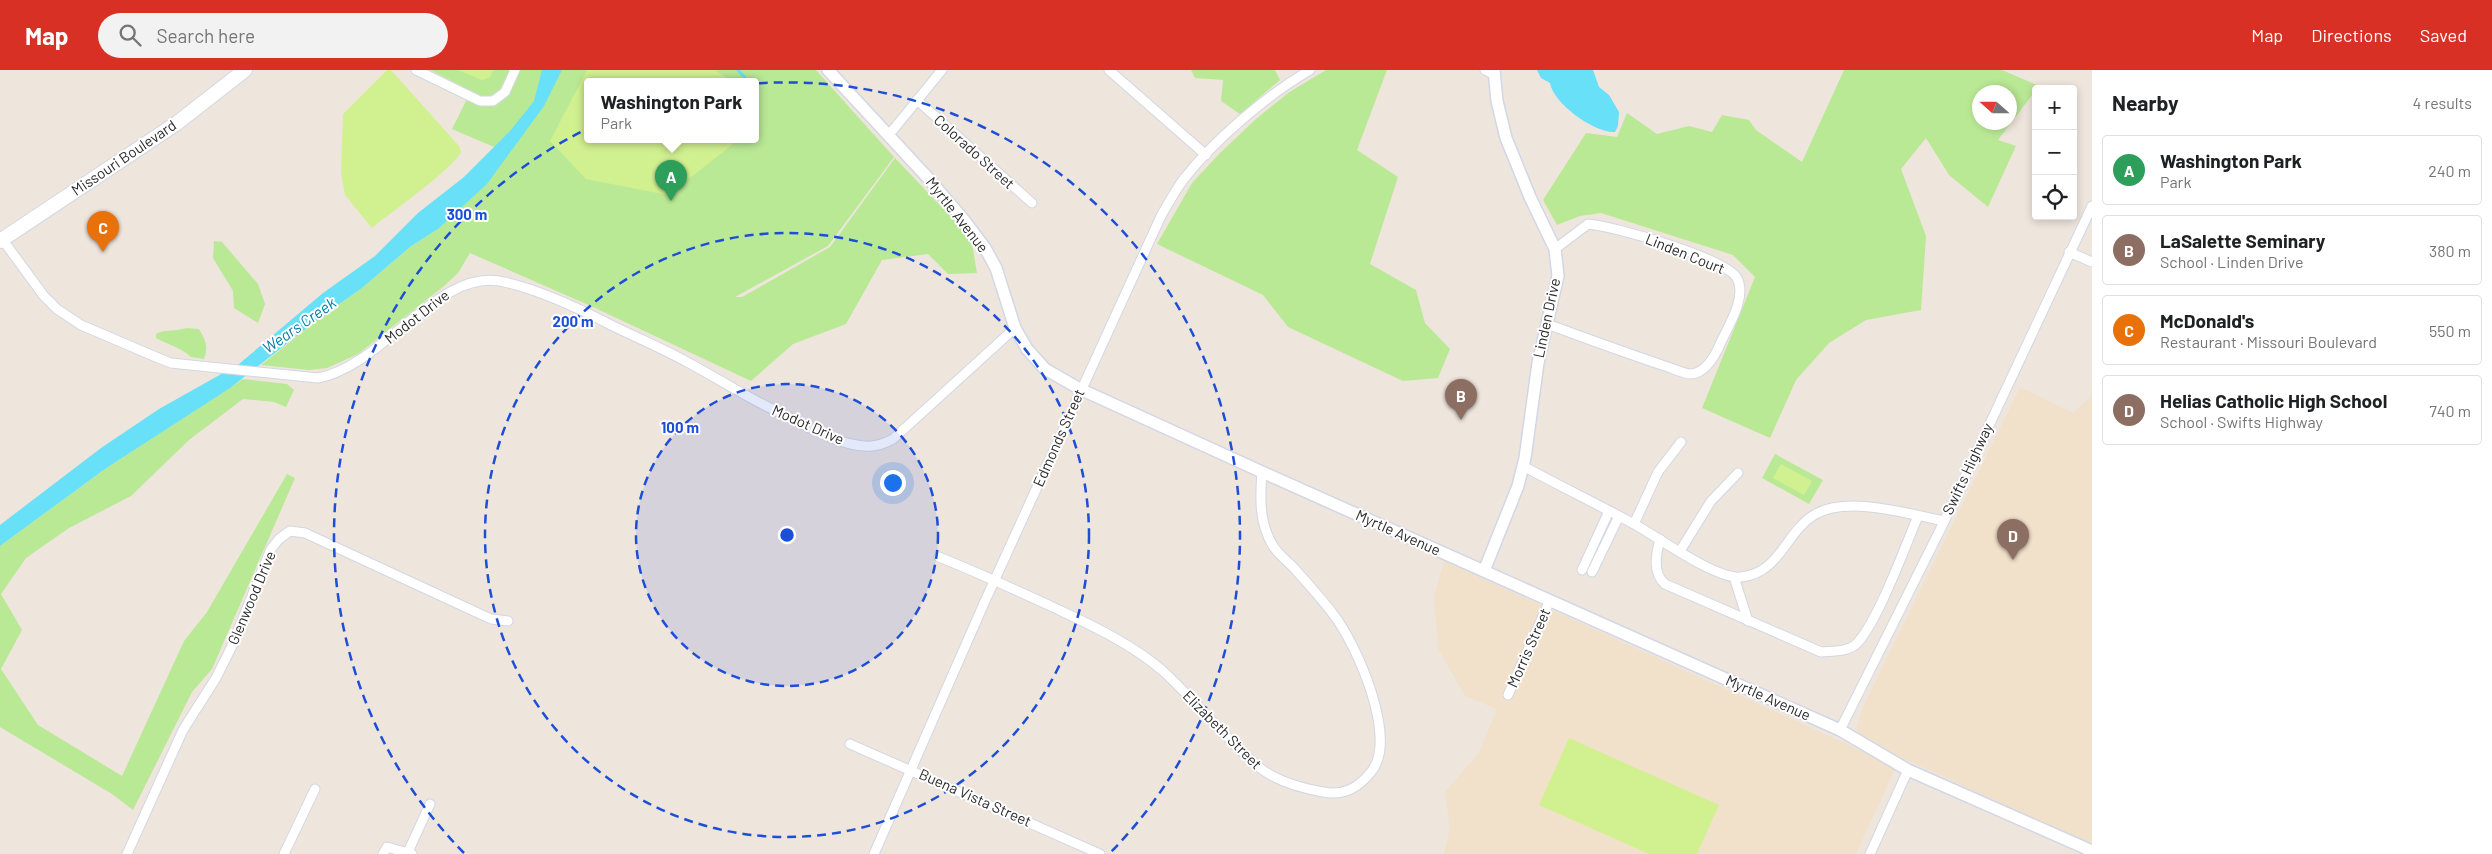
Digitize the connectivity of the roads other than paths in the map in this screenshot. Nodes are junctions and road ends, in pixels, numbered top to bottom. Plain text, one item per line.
1 (245, 70) edge
2 (416, 70) edge
3 (515, 70) edge
4 (828, 70) edge
5 (942, 70) edge
6 (1109, 70) edge
7 (1310, 70) edge
8 (1491, 71) edge
9 (917, 100) junction
10 (888, 136) junction
11 (1206, 155) junction
12 (1032, 203) dead end
13 (2092, 206) edge
14 (1, 240) edge
15 (1555, 249) junction
16 (2070, 252) junction
17 (2092, 262) edge
18 (1547, 324) junction
19 (1015, 328) junction
20 (1080, 389) junction
21 (1681, 442) dead end
22 (1523, 466) junction
23 (1262, 472) junction
24 (1738, 473) dead end
25 (1609, 511) junction
26 (1618, 516) junction
27 (1918, 516) junction
28 (1944, 521) junction
29 (1634, 524) junction
30 (1660, 539) junction
31 (1680, 551) junction
32 (939, 557) dead end
33 (1582, 570) dead end
34 (1484, 571) junction
35 (1592, 572) dead end
36 (1734, 577) junction
37 (996, 580) junction
38 (1550, 600) junction
39 (508, 621) dead end
40 (1748, 621) junction
41 (1508, 695) dead end
42 (1840, 730) junction
43 (850, 744) dead end
44 (911, 770) junction
45 (1908, 770) junction
46 (315, 789) dead end
47 (430, 804) dead end
48 (2092, 851) edge
49 (410, 853) edge
50 (128, 854) edge
51 (284, 854) edge
52 (383, 854) edge
53 (874, 854) edge
54 (1100, 854) edge
55 (1870, 854) edge

1 - 14 main road, Missouri Boulevard
2 - 3 street
4 - 10 street, Myrtle Avenue
5 - 9 street
6 - 11 street
7 - 11 street, Edmonds Street
8 - 15 street, Linden Drive
9 - 10 street
9 - 12 street, Colorado Street
10 - 19 street, Myrtle Avenue
11 - 20 street, Edmonds Street
13 - 16 street, Swifts Highway
14 - 19 street, Modot Drive
15 - 18 street, Linden Drive
15 - 18 street, Linden Court
16 - 17 street
16 - 28 street, Swifts Highway
18 - 22 street, Linden Drive
19 - 20 street, Myrtle Avenue
20 - 23 street, Myrtle Avenue
20 - 37 street, Edmonds Street
21 - 29 street
22 - 25 street
22 - 34 street, Linden Drive
23 - 34 street, Myrtle Avenue
23 - 37 street, Elizabeth Street
24 - 31 street
25 - 26 street
25 - 33 street
26 - 29 street
26 - 35 street
27 - 28 street
27 - 36 street
27 - 40 street
28 - 42 street, Swifts Highway
29 - 30 street
30 - 31 street
30 - 40 street
31 - 36 street
32 - 37 street, Elizabeth Street
34 - 38 street, Myrtle Avenue
36 - 40 street
37 - 44 street, Edmonds Street
38 - 41 street, Morris Street
38 - 42 street, Myrtle Avenue
39 - 50 street, Glenwood Drive
42 - 45 street, Myrtle Avenue
43 - 44 street, Buena Vista Street
44 - 53 street, Edmonds Street
44 - 54 street, Buena Vista Street
45 - 48 street, Myrtle Avenue
45 - 55 street
46 - 51 street
47 - 49 street
49 - 52 street

